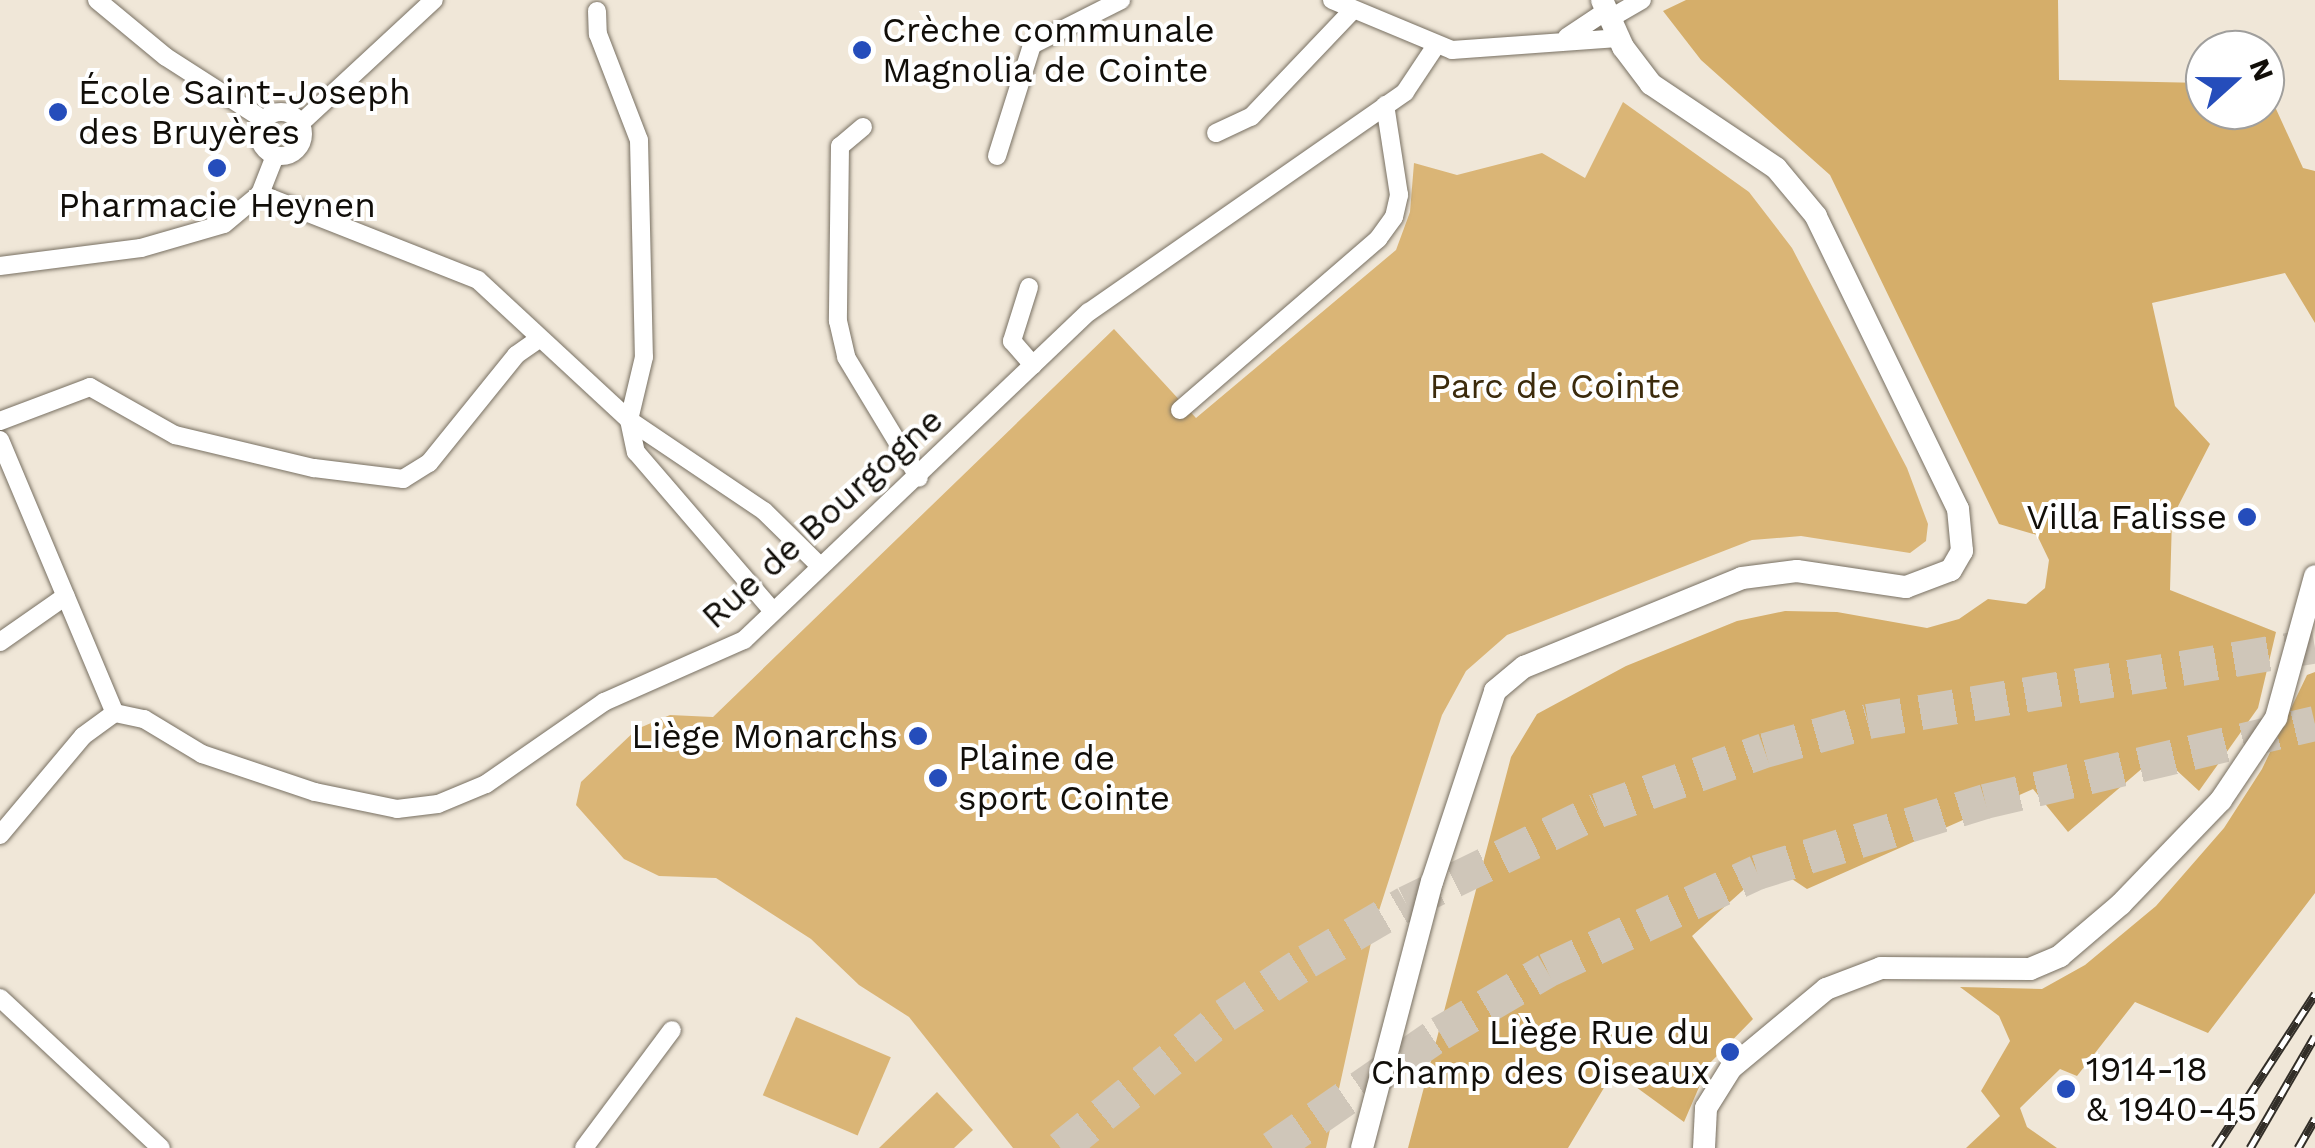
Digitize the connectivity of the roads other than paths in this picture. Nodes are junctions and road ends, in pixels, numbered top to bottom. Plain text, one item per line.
1 (97, 0) edge
2 (434, 0) edge
3 (1121, 0) edge
4 (1332, 0) edge
5 (1642, 0) edge
6 (1352, 10) junction
7 (597, 11) dead end
8 (1609, 17) edge
9 (1567, 37) junction
10 (1435, 48) junction
11 (1385, 105) junction
12 (264, 120) junction
13 (300, 124) junction
14 (863, 126) dead end
15 (1216, 133) dead end
16 (275, 156) junction
17 (998, 156) dead end
18 (260, 194) junction
19 (0, 266) edge
20 (1028, 287) dead end
21 (540, 338) junction
22 (1032, 365) junction
23 (1180, 410) dead end
24 (629, 420) junction
25 (0, 421) edge
26 (0, 440) edge
27 (918, 478) junction
28 (817, 563) junction
29 (2315, 576) edge
30 (66, 596) junction
31 (771, 609) junction
32 (0, 642) edge
33 (116, 713) junction
34 (0, 835) edge
35 (0, 998) edge
36 (672, 1030) dead end
37 (161, 1148) edge
38 (584, 1148) edge
39 (1362, 1148) edge
40 (1704, 1148) edge

1 - 12 street
2 - 13 street
3 - 17 street
4 - 6 street
5 - 8 street
6 - 10 street
6 - 15 street
7 - 24 street
8 - 9 street
8 - 9 street
8 - 39 street
9 - 10 street
10 - 11 street, Rue de Bourgogne
11 - 22 street, Rue de Bourgogne
11 - 23 street
12 - 13 street
12 - 16 street
13 - 16 street
14 - 27 street
16 - 18 street
18 - 19 street
18 - 21 street
20 - 22 street
21 - 24 street
21 - 25 street
22 - 27 street, Rue de Bourgogne
24 - 28 street
24 - 31 street
26 - 30 street
27 - 28 street, Rue de Bourgogne
28 - 31 street, Rue de Bourgogne
29 - 40 street
30 - 32 street
30 - 33 street
31 - 33 street, Rue de Bourgogne
33 - 34 street
35 - 37 street
36 - 38 street

